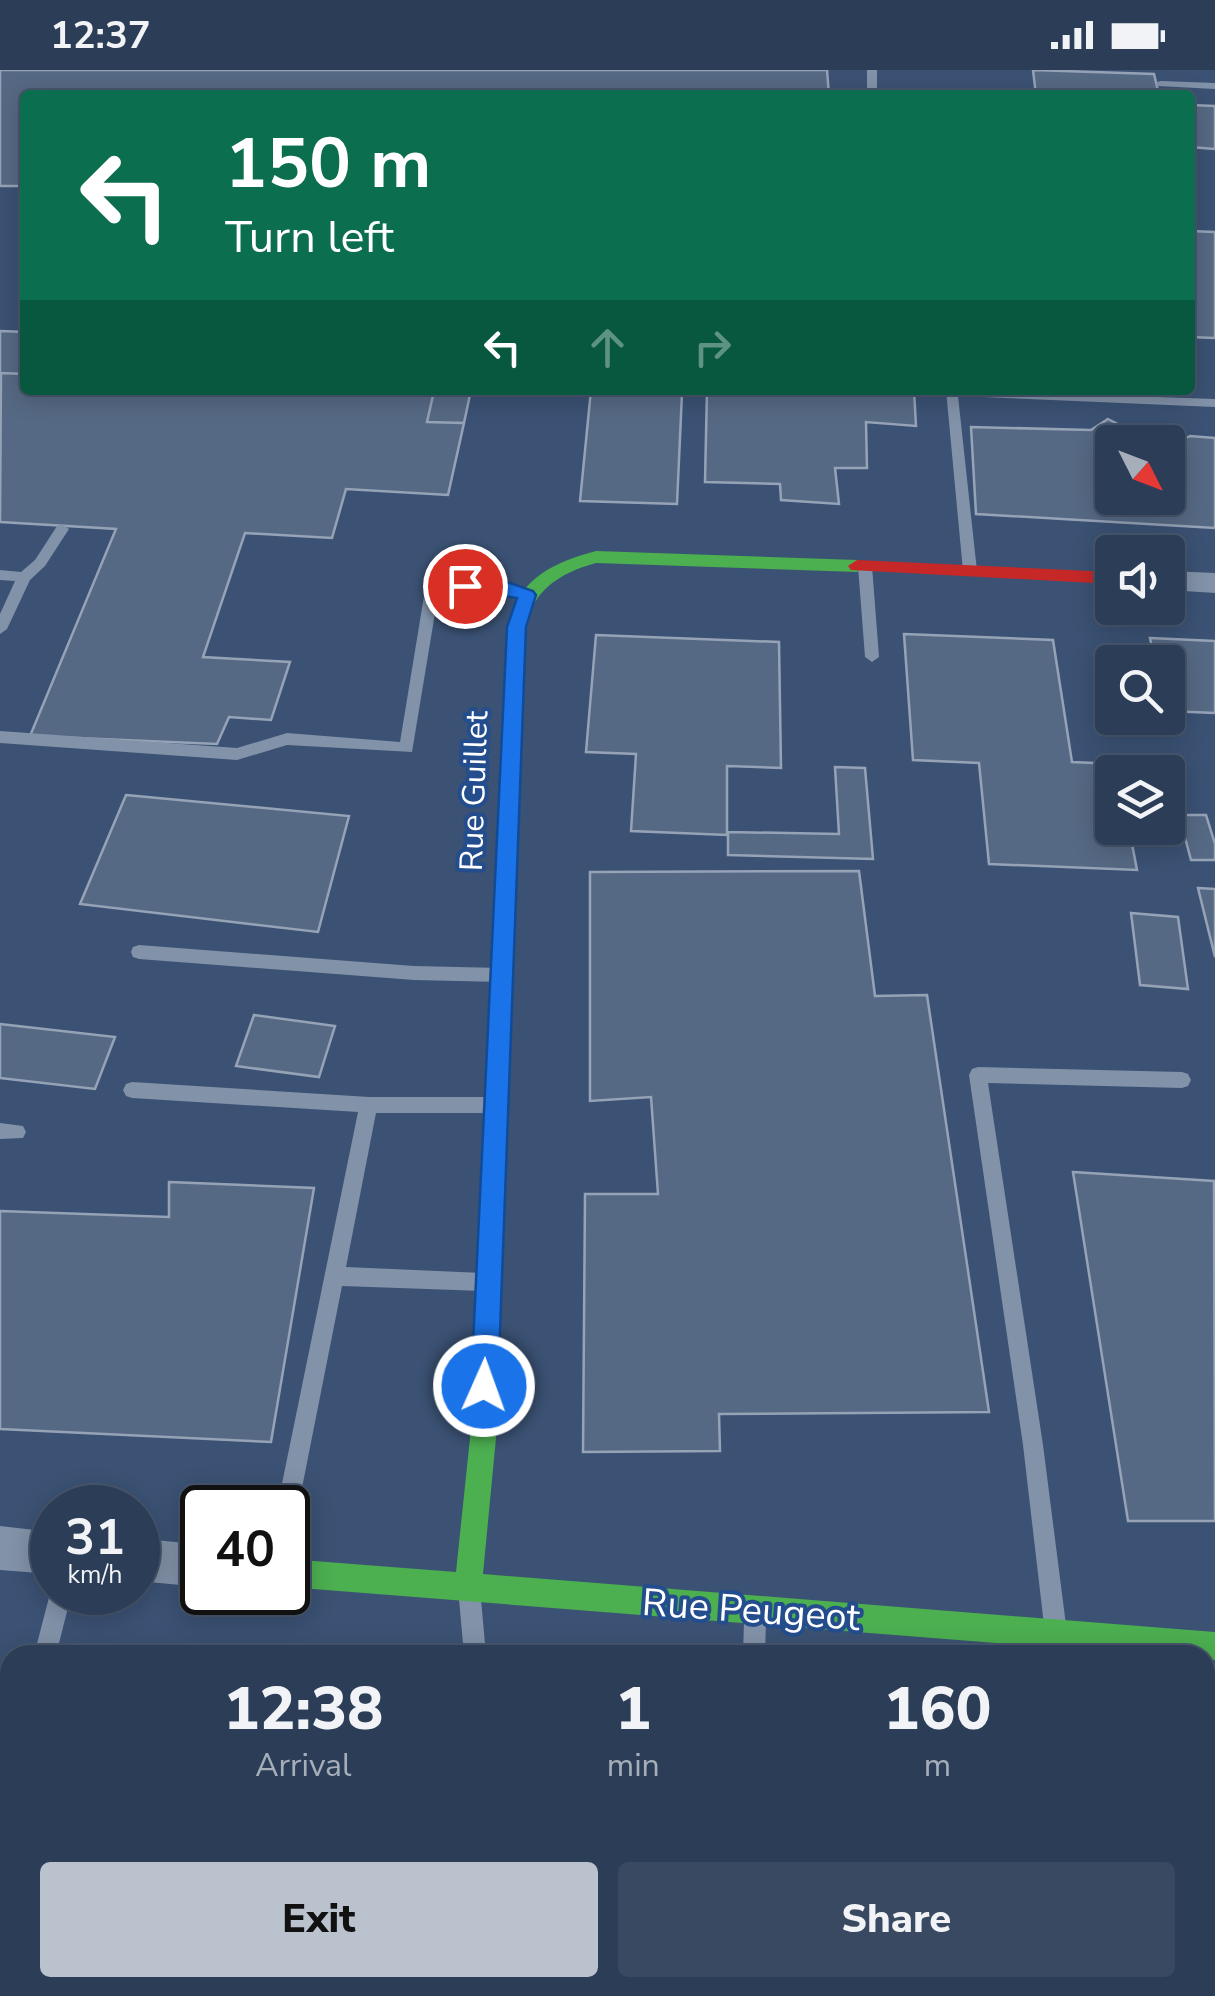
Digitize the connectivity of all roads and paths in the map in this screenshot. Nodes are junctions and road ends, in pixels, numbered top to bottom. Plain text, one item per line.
1 (1162, 87) dead end
2 (1215, 90) edge
3 (951, 395) edge
4 (1023, 395) edge
5 (1215, 403) edge
6 (62, 529) dead end
7 (866, 566) junction
8 (970, 571) junction
9 (0, 575) edge
10 (24, 577) junction
11 (1095, 577) edge
12 (1185, 582) edge
13 (1215, 583) edge
14 (527, 595) junction
15 (0, 629) edge
16 (872, 657) dead end
17 (0, 737) edge
18 (139, 952) dead end
19 (501, 975) junction
20 (1182, 1080) dead end
21 (132, 1090) dead end
22 (369, 1105) junction
23 (496, 1105) junction
24 (334, 1276) junction
25 (488, 1282) junction
26 (292, 1485) edge
27 (0, 1548) edge
28 (30, 1551) edge
29 (310, 1575) edge
30 (468, 1589) junction
31 (755, 1610) junction
32 (56, 1615) edge
33 (1056, 1634) junction
34 (48, 1645) edge
35 (477, 1645) edge
36 (754, 1645) edge
37 (1202, 1645) edge

1 - 2 lane
3 - 8 lane
4 - 5 lane
6 - 10 lane
7 - 8 street
7 - 14 street
7 - 16 lane
8 - 11 street
9 - 10 lane
10 - 15 lane
12 - 13 street
14 - 17 lane
14 - 19 street, Rue Guillet
18 - 19 lane
19 - 23 street, Rue Guillet
20 - 33 lane
21 - 22 lane
22 - 23 lane
22 - 24 lane
23 - 25 street, Rue Guillet
24 - 25 lane
24 - 26 lane
25 - 30 street, Rue Guillet
27 - 28 street
29 - 30 street, Rue Peugeot
30 - 31 street, Rue Peugeot
30 - 35 lane
31 - 33 street, Rue Peugeot
31 - 36 lane
32 - 34 lane
33 - 37 street, Rue Peugeot

